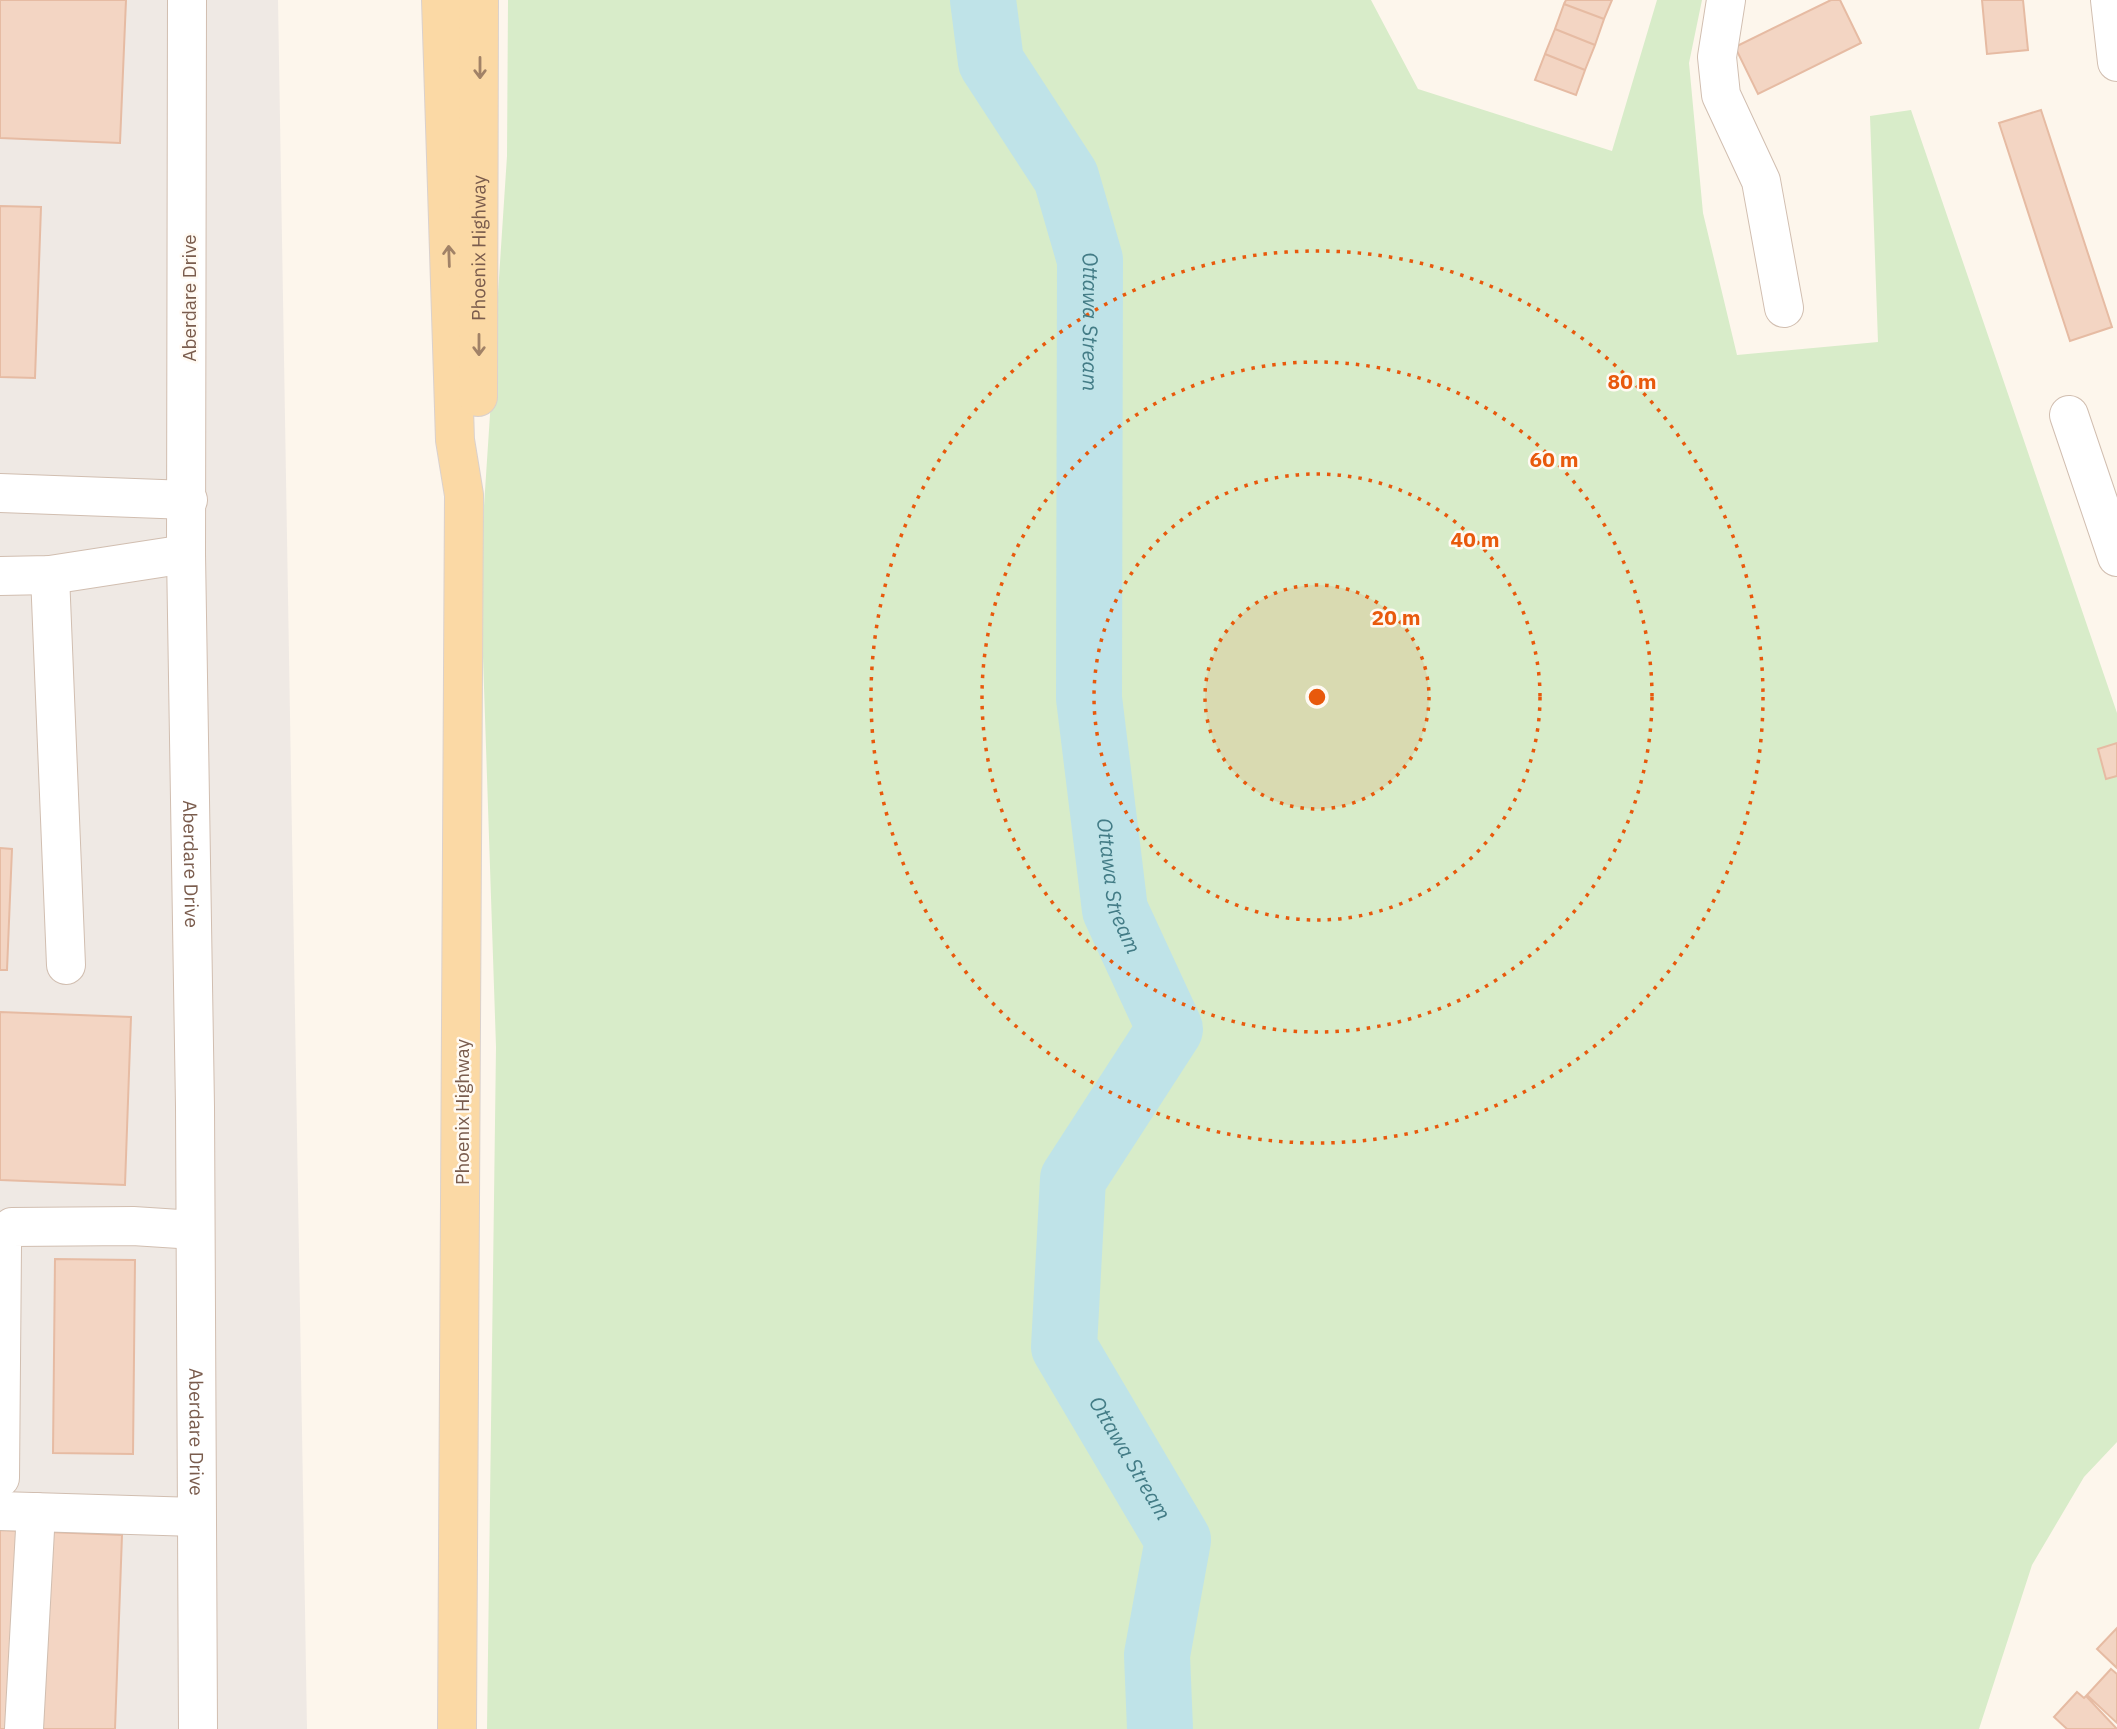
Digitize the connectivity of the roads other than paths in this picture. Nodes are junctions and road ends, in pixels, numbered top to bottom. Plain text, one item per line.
1 (187, 0) edge
2 (440, 0) edge
3 (479, 0) edge
4 (1726, 0) edge
5 (2110, 0) edge
6 (2117, 62) edge
7 (1784, 308) dead end
8 (2069, 415) dead end
9 (0, 493) edge
10 (464, 495) junction
11 (188, 500) junction
12 (2111, 519) edge
13 (187, 554) junction
14 (2117, 557) edge
15 (50, 575) junction
16 (0, 576) edge
17 (66, 965) dead end
18 (195, 1230) junction
19 (0, 1478) edge
20 (18, 1511) edge
21 (196, 1517) junction
22 (24, 1729) edge
23 (198, 1729) edge
24 (457, 1729) edge

1 - 11 street, Aberdare Drive
10 -> 2 main road, Phoenix Highway
3 -> 10 main road, Phoenix Highway
4 - 7 street
5 - 6 street
8 - 12 street
9 - 11 street
10 - 24 main road, Phoenix Highway
11 - 13 street, Aberdare Drive
12 - 14 street
13 - 15 street
13 - 18 street, Aberdare Drive
15 - 16 street
15 - 17 street
18 - 19 street
18 - 21 street, Aberdare Drive
20 - 21 street
20 - 22 street
21 - 23 street, Aberdare Drive

